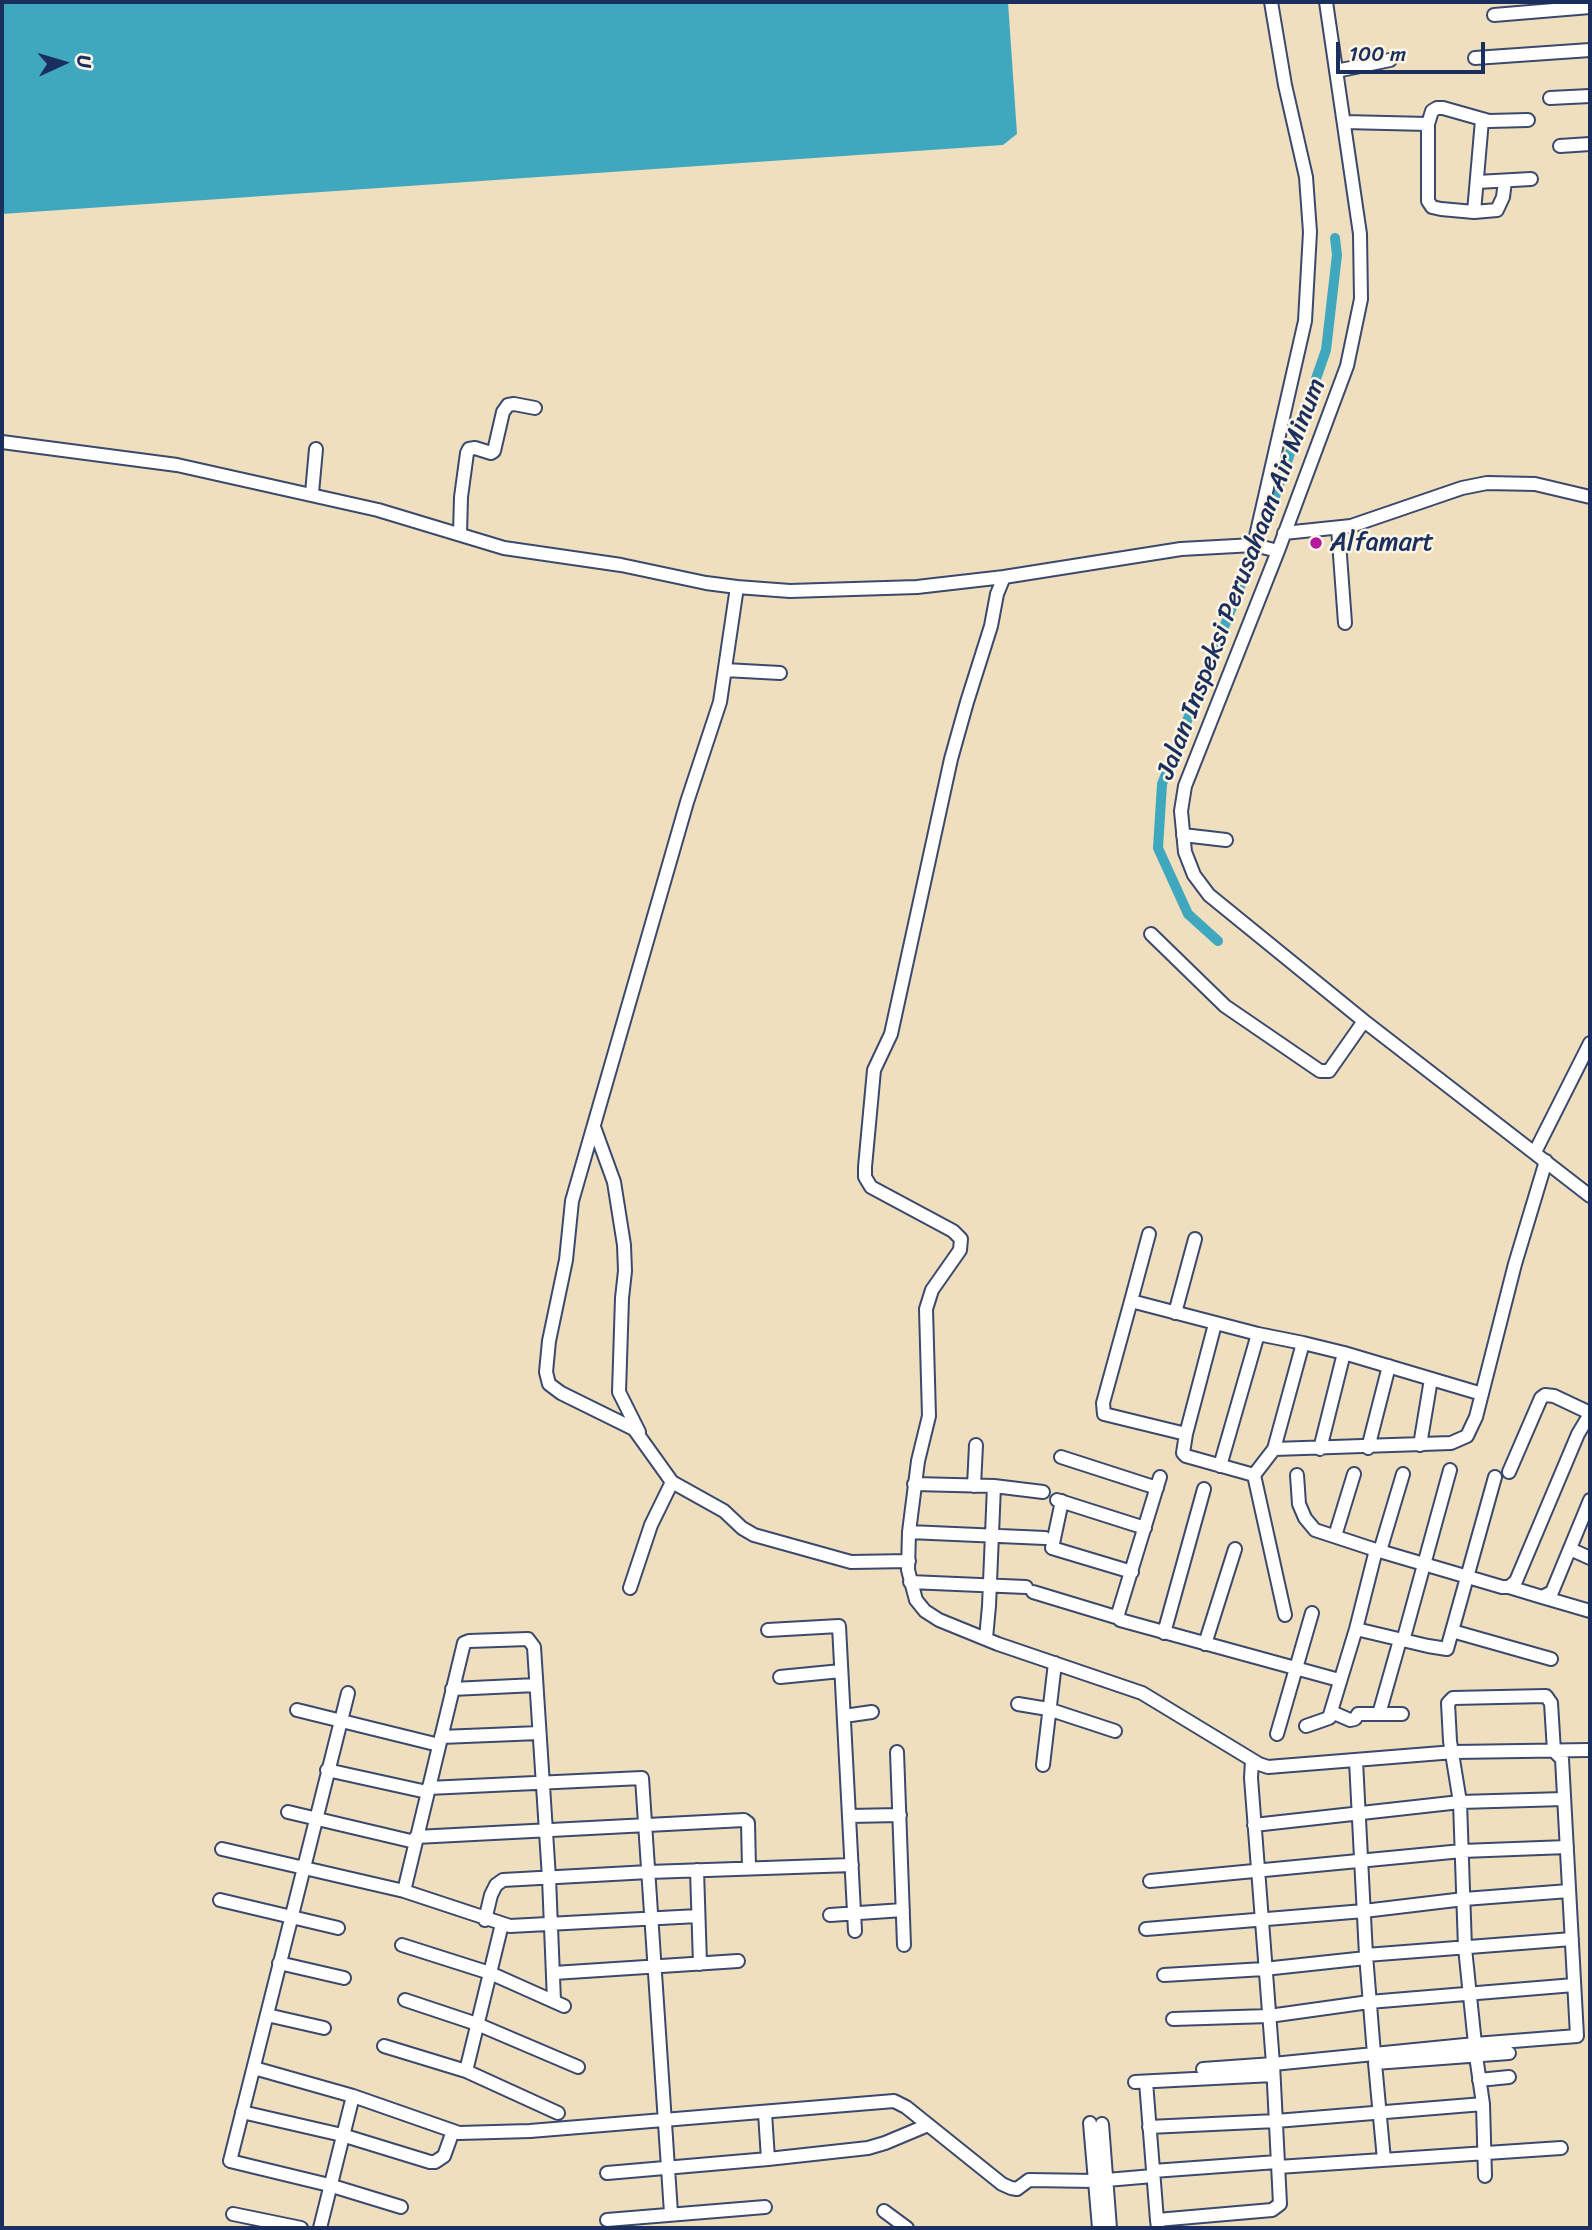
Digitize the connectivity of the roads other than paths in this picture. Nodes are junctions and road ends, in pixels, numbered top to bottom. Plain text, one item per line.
1 (1271, 2) edge
2 (1326, 2) edge
3 (1590, 7) edge
4 (1494, 15) dead end
5 (1590, 50) edge
6 (1475, 58) dead end
7 (1390, 60) dead end
8 (1336, 71) junction
9 (1590, 96) edge
10 (1550, 98) dead end
11 (1482, 120) junction
12 (1528, 120) dead end
13 (1344, 122) junction
14 (1428, 124) junction
15 (1590, 144) edge
16 (1560, 146) dead end
17 (1531, 178) dead end
18 (1477, 181) junction
19 (1504, 181) junction
20 (1474, 212) junction
21 (535, 408) dead end
22 (2, 442) edge
23 (316, 449) dead end
24 (312, 494) junction
25 (1590, 497) edge
26 (1338, 528) junction
27 (1284, 533) junction
28 (460, 534) junction
29 (1254, 545) junction
30 (1278, 551) junction
31 (1004, 577) junction
32 (737, 587) junction
33 (1346, 623) dead end
34 (725, 670) junction
35 (780, 673) dead end
36 (1183, 835) junction
37 (1226, 840) dead end
38 (1151, 934) dead end
39 (1364, 1021) junction
40 (1590, 1043) edge
41 (594, 1127) junction
42 (1535, 1152) junction
43 (1546, 1161) junction
44 (1590, 1196) edge
45 (1149, 1234) dead end
46 (1195, 1240) dead end
47 (1131, 1301) junction
48 (1175, 1313) junction
49 (1215, 1324) junction
50 (1258, 1334) junction
51 (1303, 1343) junction
52 (1344, 1353) junction
53 (1389, 1366) junction
54 (1431, 1379) junction
55 (1482, 1394) junction
56 (1590, 1413) edge
57 (1186, 1434) junction
58 (640, 1436) junction
59 (976, 1445) dead end
60 (1420, 1446) junction
61 (1368, 1448) junction
62 (1320, 1449) junction
63 (1274, 1450) junction
64 (1060, 1457) dead end
65 (1220, 1466) junction
66 (1450, 1470) dead end
67 (1509, 1472) dead end
68 (1354, 1474) dead end
69 (1403, 1474) dead end
70 (1254, 1475) junction
71 (1297, 1475) dead end
72 (1496, 1477) dead end
73 (672, 1482) junction
74 (914, 1484) junction
75 (974, 1486) junction
76 (994, 1486) junction
77 (1204, 1489) dead end
78 (1043, 1492) dead end
79 (1589, 1505) edge
80 (1145, 1528) junction
81 (909, 1532) junction
82 (992, 1536) junction
83 (1335, 1536) junction
84 (1045, 1538) dead end
85 (1235, 1549) dead end
86 (1570, 1549) junction
87 (1378, 1551) junction
88 (1590, 1558) edge
89 (909, 1560) junction
90 (1424, 1564) junction
91 (1132, 1572) junction
92 (1467, 1577) junction
93 (910, 1582) junction
94 (990, 1585) junction
95 (1509, 1587) junction
96 (630, 1588) dead end
97 (1542, 1597) junction
98 (1590, 1611) edge
99 (1312, 1613) dead end
100 (1285, 1615) dead end
101 (1119, 1618) junction
102 (1356, 1629) junction
103 (768, 1630) dead end
104 (1452, 1632) junction
105 (1164, 1633) junction
106 (986, 1638) junction
107 (1401, 1641) junction
108 (1205, 1644) junction
109 (1551, 1659) dead end
110 (1055, 1662) junction
111 (1296, 1670) junction
112 (841, 1671) junction
113 (780, 1677) dead end
114 (1339, 1680) junction
115 (536, 1685) junction
116 (452, 1689) junction
117 (348, 1693) dead end
118 (1017, 1704) dead end
119 (1048, 1709) junction
120 (297, 1710) dead end
121 (872, 1712) dead end
122 (1379, 1714) junction
123 (1402, 1714) dead end
124 (844, 1716) junction
125 (1329, 1718) junction
126 (340, 1722) junction
127 (1306, 1727) dead end
128 (1115, 1731) dead end
129 (539, 1733) junction
130 (1277, 1734) dead end
131 (440, 1741) junction
132 (1590, 1750) edge
133 (1554, 1751) junction
134 (897, 1752) dead end
135 (1454, 1752) junction
136 (1252, 1760) junction
137 (1356, 1761) junction
138 (1043, 1765) dead end
139 (327, 1770) junction
140 (542, 1783) junction
141 (428, 1790) junction
142 (1564, 1799) junction
143 (1460, 1802) junction
144 (288, 1812) dead end
145 (1359, 1812) junction
146 (900, 1815) junction
147 (849, 1816) junction
148 (315, 1818) junction
149 (646, 1824) junction
150 (1255, 1825) junction
151 (545, 1830) junction
152 (415, 1840) junction
153 (1567, 1847) junction
154 (222, 1849) dead end
155 (1462, 1851) junction
156 (1361, 1861) junction
157 (852, 1865) junction
158 (304, 1868) junction
159 (749, 1868) junction
160 (697, 1870) junction
161 (1259, 1870) junction
162 (649, 1872) junction
163 (549, 1878) junction
164 (1150, 1881) dead end
165 (404, 1891) junction
166 (1569, 1891) junction
167 (1464, 1899) junction
168 (220, 1900) dead end
169 (903, 1910) junction
170 (1364, 1911) junction
171 (854, 1913) junction
172 (830, 1914) dead end
173 (698, 1916) junction
174 (291, 1917) junction
175 (1262, 1918) junction
176 (652, 1919) junction
177 (485, 1920) junction
178 (502, 1924) junction
179 (551, 1926) junction
180 (338, 1928) dead end
181 (1146, 1929) dead end
182 (855, 1931) dead end
183 (1572, 1939) junction
184 (402, 1945) dead end
185 (904, 1945) dead end
186 (1465, 1948) junction
187 (1366, 1957) junction
188 (738, 1961) dead end
189 (279, 1964) junction
190 (700, 1964) junction
191 (656, 1967) junction
192 (1264, 1969) junction
193 (490, 1973) junction
194 (554, 1973) junction
195 (1164, 1975) dead end
196 (344, 1978) dead end
197 (1574, 1985) junction
198 (1469, 1993) junction
199 (405, 2000) dead end
200 (1369, 2002) junction
201 (267, 2015) junction
202 (1269, 2017) junction
203 (1173, 2019) dead end
204 (477, 2024) junction
205 (324, 2028) dead end
206 (384, 2046) dead end
207 (1475, 2050) junction
208 (1509, 2053) dead end
209 (1374, 2054) junction
210 (578, 2067) dead end
211 (254, 2068) junction
212 (1203, 2069) dead end
213 (1273, 2069) junction
214 (466, 2071) junction
215 (1509, 2077) dead end
216 (1479, 2080) junction
217 (353, 2096) junction
218 (1483, 2104) junction
219 (242, 2112) junction
220 (1379, 2112) junction
221 (558, 2113) dead end
222 (765, 2113) junction
223 (664, 2119) junction
224 (1276, 2121) junction
225 (1096, 2123) dead end
226 (928, 2125) junction
227 (1149, 2127) junction
228 (453, 2132) junction
229 (342, 2135) junction
230 (1561, 2148) dead end
231 (1483, 2155) junction
232 (768, 2159) junction
233 (1384, 2160) junction
234 (1277, 2164) junction
235 (667, 2168) junction
236 (607, 2173) dead end
237 (1153, 2173) junction
238 (1485, 2176) dead end
239 (1101, 2180) junction
240 (329, 2185) junction
241 (401, 2207) dead end
242 (765, 2207) dead end
243 (884, 2211) dead end
244 (671, 2213) junction
245 (233, 2214) dead end
246 (607, 2220) dead end
247 (1157, 2224) edge
248 (300, 2228) edge
249 (320, 2228) edge
250 (907, 2228) edge
251 (1099, 2228) edge
252 (1110, 2228) edge

1 - 29 street
2 - 8 street, Jalan Inspeksi Perusahaan Air Minum
3 - 4 street
5 - 6 street
7 - 8 street
8 - 13 street, Jalan Inspeksi Perusahaan Air Minum
9 - 10 street
11 - 12 street
11 - 14 street
11 - 18 street
13 - 14 street
13 - 27 street, Jalan Inspeksi Perusahaan Air Minum
14 - 20 street
15 - 16 street
17 - 19 street
18 - 19 street
18 - 20 street
19 - 20 street
21 - 28 street
22 - 24 street
23 - 24 street
24 - 28 street
25 - 26 street
26 - 27 street
26 - 33 street
27 - 30 street, Jalan Inspeksi Perusahaan Air Minum
28 - 32 street
29 - 30 street
29 - 31 street
30 - 36 street, Jalan Inspeksi Perusahaan Air Minum
31 - 32 street
31 - 74 street
32 - 34 street
34 - 35 street
34 - 41 street
36 - 37 street
36 - 39 street, Jalan Inspeksi Perusahaan Air Minum
38 - 39 street
39 - 42 street, Jalan Inspeksi Perusahaan Air Minum
40 - 42 street
41 - 58 street
41 - 58 street
42 - 43 street, Jalan Inspeksi Perusahaan Air Minum
43 - 44 street, Jalan Inspeksi Perusahaan Air Minum
43 - 55 street
45 - 47 street
46 - 48 street
47 - 48 street
47 - 57 street
48 - 49 street
49 - 50 street
49 - 57 street
50 - 51 street
50 - 65 street
51 - 52 street
51 - 63 street
52 - 53 street
52 - 62 street
53 - 54 street
53 - 61 street
54 - 55 street
54 - 60 street
55 - 60 street
56 - 67 street
56 - 95 street
57 - 65 street
58 - 73 street
59 - 75 street
60 - 61 street
61 - 62 street
62 - 63 street
63 - 70 street
64 - 80 street
65 - 70 street
66 - 90 street
68 - 83 street
69 - 87 street
70 - 100 street
71 - 83 street
72 - 92 street
73 - 89 street
73 - 96 street
74 - 75 street
74 - 81 street
75 - 76 street
76 - 78 street
76 - 82 street
77 - 105 street
79 - 86 street
80 - 91 street
80 - 91 street
81 - 82 street
81 - 89 street
82 - 84 street
82 - 94 street
83 - 87 street
85 - 108 street
86 - 88 street
86 - 97 street
87 - 90 street
87 - 102 street
89 - 93 street
90 - 92 street
90 - 107 street
91 - 101 street
92 - 95 street
92 - 104 street
93 - 94 street
93 - 106 street
94 - 101 street
94 - 106 street
95 - 97 street
97 - 98 street
99 - 111 street
101 - 105 street
102 - 107 street
102 - 114 street
103 - 112 street
104 - 107 street
104 - 109 street
105 - 108 street
106 - 110 street
107 - 122 street
108 - 111 street
110 - 119 street
110 - 136 street
111 - 114 street
111 - 130 street
112 - 113 street
112 - 124 street
114 - 125 street
115 - 116 street
115 - 116 street
115 - 129 street
116 - 131 street
117 - 126 street
118 - 119 street
119 - 128 street
119 - 138 street
120 - 126 street
121 - 124 street
122 - 123 street
122 - 125 street
124 - 147 street
125 - 127 street
126 - 131 street
126 - 139 street
129 - 131 street
129 - 140 street
131 - 141 street
132 - 133 street
133 - 135 street
133 - 135 street
133 - 142 street
134 - 146 street
135 - 137 street
135 - 143 street
136 - 137 street
136 - 150 street
137 - 145 street
139 - 141 street
139 - 148 street
140 - 141 street
140 - 149 street
140 - 151 street
141 - 152 street
142 - 143 street
142 - 153 street
143 - 145 street
143 - 155 street
144 - 148 street
145 - 150 street
145 - 156 street
146 - 147 street
146 - 169 street
147 - 157 street
148 - 152 street
148 - 158 street
149 - 151 street
149 - 159 street
149 - 162 street
150 - 161 street
151 - 152 street
151 - 163 street
152 - 165 street
153 - 155 street
153 - 166 street
154 - 158 street
155 - 156 street
155 - 167 street
156 - 161 street
156 - 170 street
157 - 159 street
157 - 171 street
158 - 165 street
158 - 174 street
159 - 160 street
160 - 162 street
160 - 173 street
161 - 164 street
161 - 175 street
162 - 163 street
162 - 176 street
163 - 177 street
163 - 179 street
165 - 177 street
166 - 167 street
166 - 183 street
167 - 170 street
167 - 186 street
168 - 174 street
169 - 171 street
169 - 185 street
170 - 175 street
170 - 187 street
171 - 172 street
171 - 182 street
173 - 176 street
173 - 190 street
174 - 180 street
174 - 189 street
175 - 181 street
175 - 192 street
176 - 179 street
176 - 191 street
177 - 178 street
178 - 179 street
178 - 193 street
179 - 194 street
183 - 186 street
183 - 197 street
184 - 193 street
186 - 187 street
186 - 198 street
187 - 192 street
187 - 200 street
188 - 190 street
189 - 196 street
189 - 201 street
190 - 191 street
191 - 194 street
191 - 223 street
192 - 195 street
192 - 202 street
193 - 194 street
193 - 204 street
197 - 198 street
197 - 207 street
198 - 200 street
198 - 207 street
199 - 204 street
200 - 202 street
200 - 209 street
201 - 205 street
201 - 211 street
202 - 203 street
202 - 213 street
204 - 210 street
204 - 214 street
206 - 214 street
207 - 208 street
207 - 209 street
207 - 216 street
207 - 220 street
209 - 213 street
211 - 217 street
211 - 219 street
212 - 213 street
213 - 224 street
213 - 227 street
214 - 221 street
215 - 216 street
216 - 218 street
217 - 228 street
217 - 229 street
218 - 220 street
218 - 231 street
219 - 229 street
219 - 240 street
220 - 224 street
220 - 233 street
222 - 223 street
222 - 226 street
222 - 232 street
223 - 228 street
223 - 235 street
224 - 227 street
224 - 234 street
225 - 239 street
226 - 232 street
226 - 239 street
227 - 237 street
228 - 229 street
229 - 240 street
230 - 231 street
231 - 233 street
231 - 238 street
232 - 235 street
233 - 234 street
234 - 237 street
234 - 247 street
235 - 236 street
235 - 244 street
237 - 239 street
237 - 247 street
239 - 251 street
239 - 252 street
240 - 241 street
240 - 249 street
242 - 244 street
243 - 250 street
244 - 246 street
245 - 248 street

